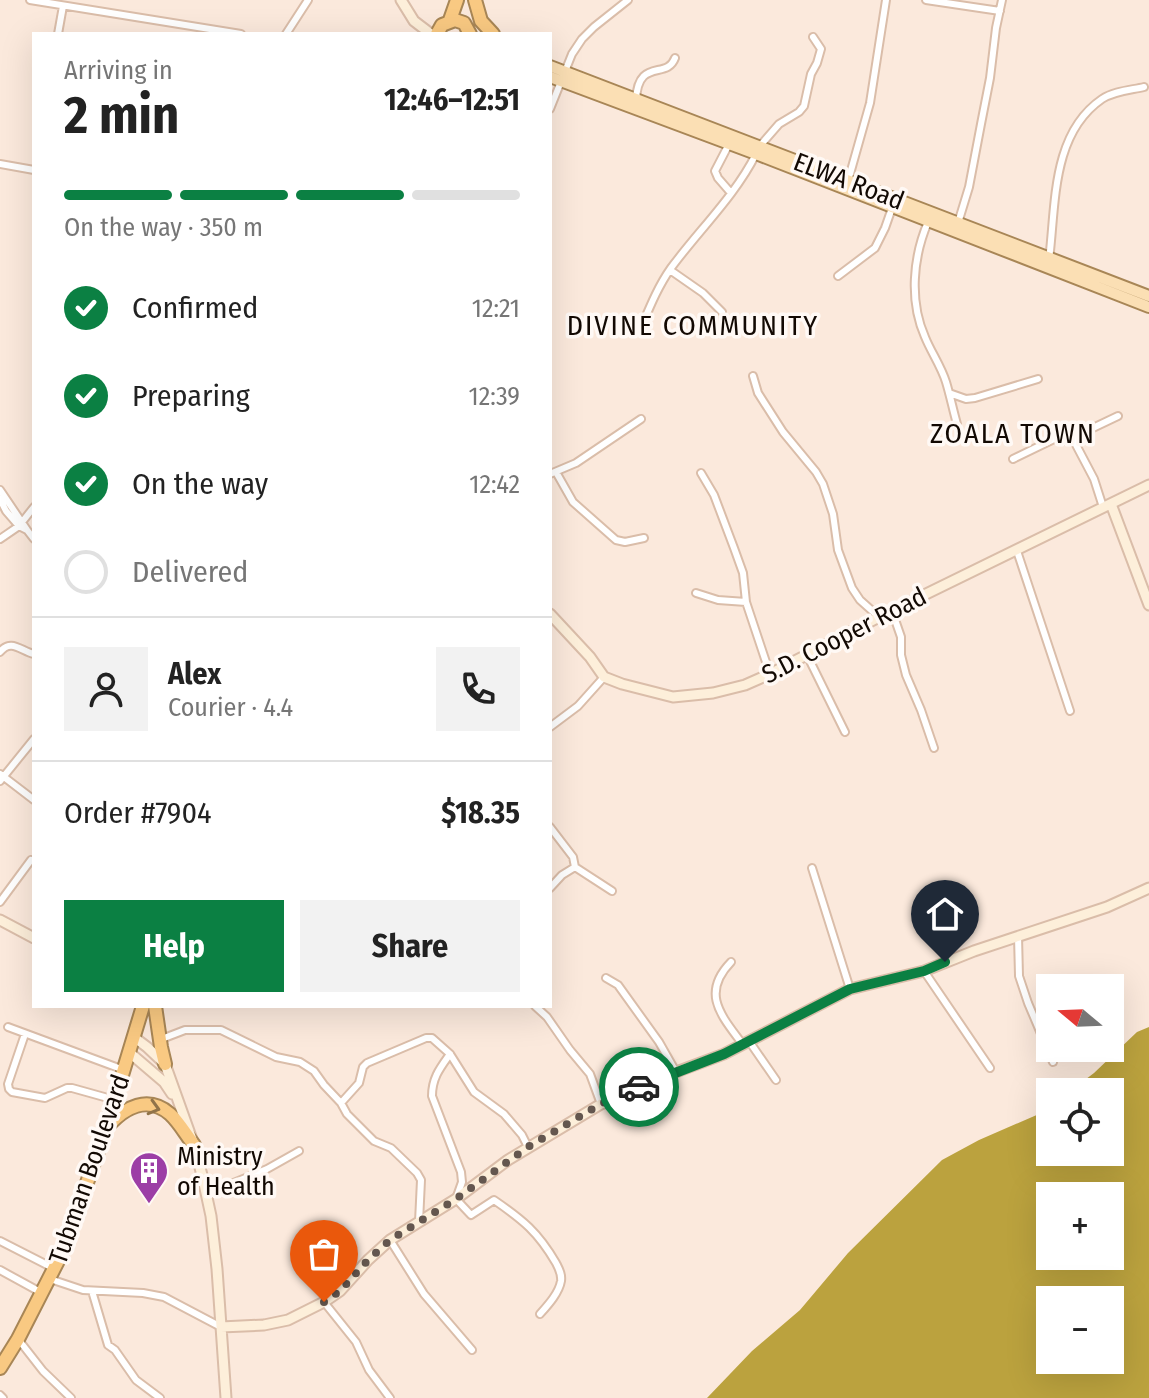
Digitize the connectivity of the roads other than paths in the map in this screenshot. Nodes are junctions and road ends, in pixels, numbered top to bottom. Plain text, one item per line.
1 (30, 0) edge
2 (108, 0) edge
3 (308, 0) edge
4 (401, 0) edge
5 (457, 0) edge
6 (472, 0) edge
7 (628, 0) edge
8 (886, 0) edge
9 (926, 0) edge
10 (1002, 0) edge
11 (63, 6) junction
12 (1000, 11) junction
13 (108, 12) junction
14 (410, 14) junction
15 (443, 26) edge
16 (201, 30) edge
17 (470, 30) edge
18 (58, 32) edge
19 (221, 32) edge
20 (287, 32) edge
21 (428, 32) edge
22 (491, 32) edge
23 (813, 37) dead end
24 (675, 58) dead end
25 (552, 68) edge
26 (552, 77) edge
27 (564, 77) junction
28 (1144, 87) dead end
29 (636, 100) junction
30 (552, 104) edge
31 (729, 144) junction
32 (758, 150) junction
33 (0, 164) edge
34 (32, 170) edge
35 (848, 181) junction
36 (731, 193) junction
37 (892, 208) junction
38 (928, 222) junction
39 (958, 223) junction
40 (1049, 262) junction
41 (670, 270) junction
42 (838, 276) dead end
43 (1149, 296) edge
44 (1149, 307) edge
45 (722, 312) dead end
46 (643, 323) dead end
47 (753, 376) dead end
48 (1038, 379) dead end
49 (949, 393) junction
50 (1118, 416) dead end
51 (641, 419) dead end
52 (957, 424) dead end
53 (1074, 441) junction
54 (1013, 459) dead end
55 (553, 473) edge
56 (701, 473) dead end
57 (1149, 485) edge
58 (0, 490) edge
59 (0, 499) edge
60 (1107, 506) junction
61 (32, 509) edge
62 (20, 524) junction
63 (1, 536) edge
64 (32, 536) edge
65 (644, 538) dead end
66 (1017, 551) junction
67 (696, 593) dead end
68 (746, 602) junction
69 (1149, 605) edge
70 (892, 611) junction
71 (552, 616) edge
72 (879, 617) junction
73 (0, 652) edge
74 (32, 653) edge
75 (807, 655) junction
76 (770, 674) junction
77 (604, 677) junction
78 (1070, 711) dead end
79 (552, 726) edge
80 (845, 732) dead end
81 (32, 741) edge
82 (934, 748) dead end
83 (1, 777) edge
84 (32, 799) edge
85 (552, 830) edge
86 (31, 860) dead end
87 (575, 867) junction
88 (812, 868) dead end
89 (552, 886) edge
90 (1149, 888) edge
91 (612, 891) dead end
92 (0, 902) edge
93 (0, 920) edge
94 (1018, 935) junction
95 (32, 937) edge
96 (731, 962) dead end
97 (924, 971) junction
98 (606, 978) dead end
99 (850, 989) junction
100 (133, 1008) edge
101 (142, 1008) edge
102 (155, 1008) edge
103 (537, 1008) edge
104 (1036, 1022) edge
105 (8, 1027) dead end
106 (25, 1034) junction
107 (136, 1034) junction
108 (159, 1040) junction
109 (746, 1043) junction
110 (130, 1053) junction
111 (450, 1054) junction
112 (165, 1064) junction
113 (990, 1068) dead end
114 (124, 1070) junction
115 (676, 1072) junction
116 (776, 1080) dead end
117 (115, 1100) junction
118 (179, 1103) junction
119 (341, 1103) junction
120 (601, 1104) junction
121 (106, 1128) junction
122 (194, 1145) junction
123 (528, 1147) junction
124 (299, 1151) dead end
125 (207, 1194) junction
126 (456, 1199) junction
127 (419, 1222) junction
128 (390, 1240) junction
129 (0, 1241) edge
130 (0, 1270) edge
131 (53, 1274) junction
132 (92, 1291) junction
133 (42, 1293) junction
134 (324, 1302) junction
135 (540, 1314) dead end
136 (221, 1327) junction
137 (18, 1339) junction
138 (472, 1350) dead end
139 (0, 1368) edge
140 (71, 1398) edge
141 (160, 1398) edge
142 (226, 1398) edge
143 (390, 1398) edge

1 - 11 street
2 - 13 street
3 - 20 street
4 - 14 street
5 - 15 highway
6 - 17 highway
6 - 22 highway
7 - 27 street
8 - 35 street
9 - 12 street
10 - 12 street
11 - 13 street
11 - 18 street
12 - 39 street
13 - 16 street
14 - 15 street
14 - 21 street
15 - 17 highway
16 - 19 street
23 - 32 street
24 - 29 street
25 - 27 main road, ELWA Road
26 - 27 main road, ELWA Road
27 - 29 main road, ELWA Road
27 - 30 street
27 - 31 main road, ELWA Road
28 - 40 street
29 - 32 main road, ELWA Road
31 - 32 main road, ELWA Road
31 - 36 street
32 - 35 main road, ELWA Road
32 - 36 street
32 - 37 main road, ELWA Road
33 - 34 street
35 - 39 main road, ELWA Road
36 - 41 street
37 - 38 main road, ELWA Road
37 - 42 street
38 - 40 main road, ELWA Road
38 - 49 street
39 - 40 main road, ELWA Road
40 - 43 main road, ELWA Road
40 - 44 main road, ELWA Road
41 - 45 street
41 - 46 street
47 - 72 street
48 - 49 street
49 - 52 street
50 - 53 street
51 - 55 street
53 - 54 street
53 - 60 street
55 - 65 street
56 - 68 street
57 - 60 street, S.D. Cooper Road
58 - 62 street
59 - 62 street
60 - 66 street, S.D. Cooper Road
60 - 69 street
61 - 62 street
62 - 63 street
62 - 64 street
66 - 70 street, S.D. Cooper Road
66 - 78 street
67 - 68 street
68 - 76 street
70 - 72 street, S.D. Cooper Road
70 - 82 street
71 - 77 street
72 - 75 street, S.D. Cooper Road
73 - 74 street
75 - 76 street, S.D. Cooper Road
75 - 80 street
76 - 77 street, S.D. Cooper Road
77 - 79 street
81 - 83 street
83 - 84 street
85 - 87 street
86 - 92 street
87 - 89 street
87 - 91 street
88 - 99 street
90 - 94 street
93 - 95 street
94 - 97 street
94 - 104 street
96 - 109 street
97 - 99 street
97 - 113 street
98 - 115 street
99 - 109 street
100 - 107 highway
101 - 107 highway, Tubman Boulevard
102 - 108 highway
103 - 120 street
105 - 106 street
106 - 114 street
106 - 117 street
107 - 110 highway, Tubman Boulevard
107 - 112 street
108 - 112 highway
108 - 119 street
109 - 115 street
109 - 116 street
110 - 114 highway, Tubman Boulevard
110 - 118 street
111 - 119 street
111 - 123 street
111 - 126 street
112 - 118 street
114 - 117 highway, Tubman Boulevard
115 - 120 street
117 - 121 highway, Tubman Boulevard
118 - 122 street
119 - 127 street
120 - 123 street
121 -> 122 highway
121 - 131 highway, Tubman Boulevard
122 - 125 street
123 - 126 street
124 - 125 street
125 - 136 street
126 - 127 street
126 - 135 street
127 - 128 street
128 - 134 street
128 - 138 street
129 - 131 street
130 - 133 street
131 - 132 street
131 - 133 highway, Tubman Boulevard
132 - 136 street
132 - 141 street
133 - 137 highway, Tubman Boulevard
134 - 136 street
134 - 143 street
136 - 142 street
137 - 139 highway, Tubman Boulevard
137 - 140 street

